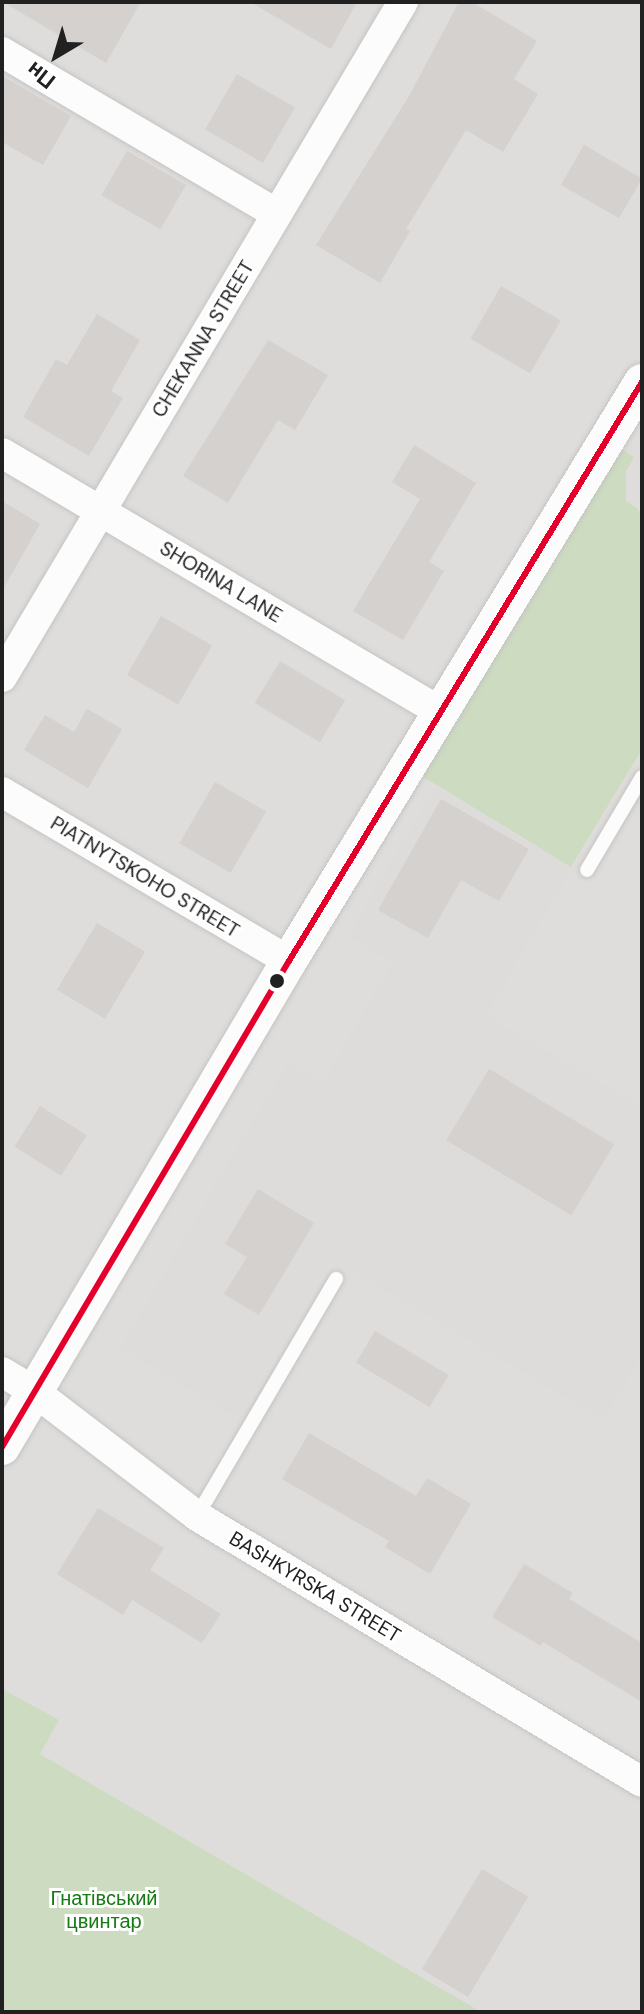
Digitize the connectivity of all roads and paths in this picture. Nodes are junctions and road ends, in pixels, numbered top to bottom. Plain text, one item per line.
1 (403, 2) edge
2 (2, 52) edge
3 (277, 214) junction
4 (642, 382) edge
5 (632, 422) edge
6 (2, 453) edge
7 (101, 511) junction
8 (2, 677) edge
9 (439, 711) junction
10 (642, 777) edge
11 (2, 792) edge
12 (587, 870) dead end
13 (289, 961) junction
14 (336, 1279) dead end
15 (2, 1372) edge
16 (35, 1392) junction
17 (2, 1447) edge
18 (197, 1516) junction
19 (642, 1782) edge

1 - 3 street, CHEKANNA STREET
2 - 3 street
3 - 7 street, CHEKANNA STREET
4 - 5 street
5 - 9 street
6 - 7 street, SHORINA LANE
7 - 8 street, CHEKANNA STREET
7 - 9 street, SHORINA LANE
9 - 13 street
10 - 12 lane
11 - 13 street, PIATNYTSKOHO STREET
13 - 16 street
14 - 18 lane
15 - 16 street, BASHKYRSKA STREET
16 - 17 street
16 - 18 street, BASHKYRSKA STREET
18 - 19 street, BASHKYRSKA STREET

